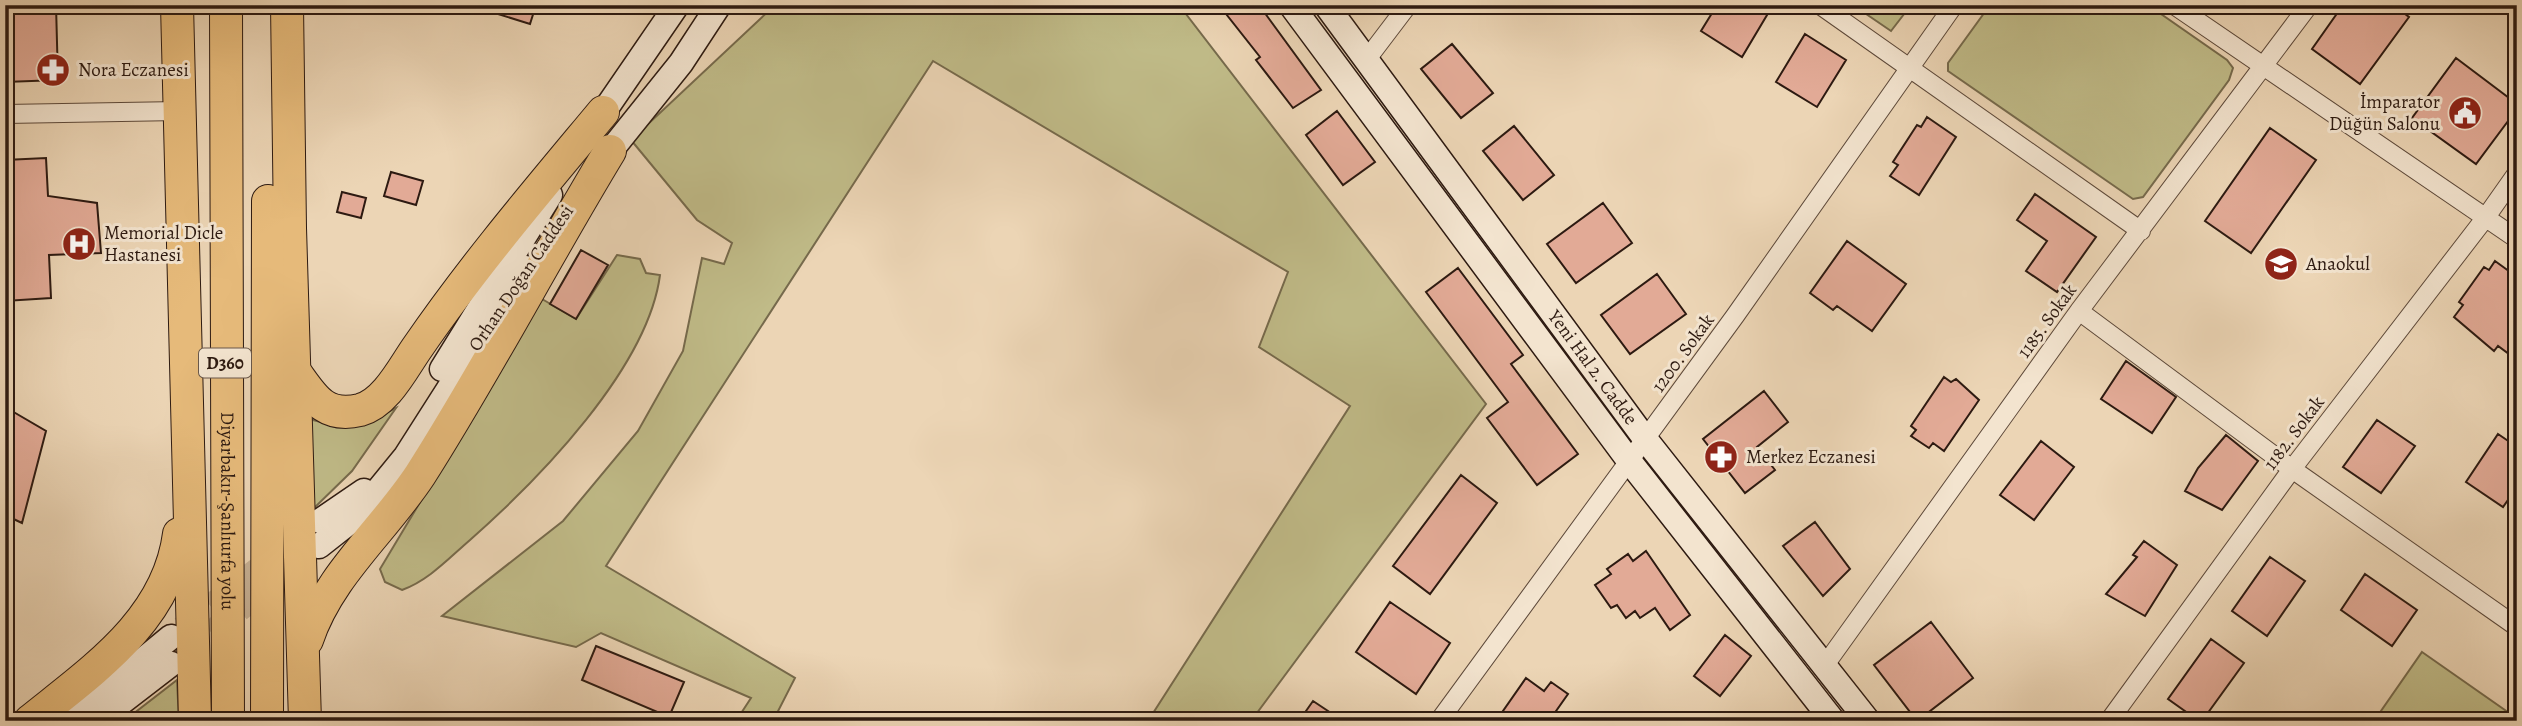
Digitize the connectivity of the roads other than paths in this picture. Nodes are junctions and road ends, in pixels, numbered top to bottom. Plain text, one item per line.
1 (177, 5) edge
2 (226, 5) edge
3 (268, 5) edge
4 (287, 5) edge
5 (677, 5) edge
6 (719, 5) edge
7 (1291, 5) edge
8 (1326, 5) edge
9 (1408, 5) edge
10 (1820, 5) edge
11 (1954, 5) edge
12 (2174, 5) edge
13 (2309, 5) edge
14 (1367, 59) junction
15 (1910, 67) junction
16 (2265, 68) junction
17 (179, 111) junction
18 (603, 112) junction
19 (5, 114) edge
20 (610, 151) junction
21 (2517, 173) edge
22 (2487, 217) junction
23 (2141, 231) junction
24 (2517, 239) edge
25 (2079, 311) junction
26 (293, 369) junction
27 (1646, 440) junction
28 (1630, 462) junction
29 (188, 463) junction
30 (2292, 469) junction
31 (320, 521) tunnel mouth
32 (319, 546) tunnel mouth
33 (2517, 627) edge
34 (171, 637) tunnel mouth
35 (304, 648) junction
36 (171, 664) tunnel mouth
37 (1825, 665) junction
38 (1829, 719) edge
39 (30, 721) edge
40 (69, 721) edge
41 (97, 721) edge
42 (195, 721) edge
43 (228, 721) edge
44 (267, 721) edge
45 (305, 721) edge
46 (1439, 721) edge
47 (1868, 721) edge
48 (2109, 721) edge

1 - 17 highway
2 - 43 highway, Diyarbakır-Şanlıurfa yolu / D360
3 - 44 highway, Diyarbakır-Şanlıurfa yolu / D360
4 - 26 highway
5 - 18 street, Orhan Doğan Caddesi
6 - 20 street, Orhan Doğan Caddesi
7 - 28 street
8 - 14 street, Yeni Hal 2. Cadde
9 - 14 street
10 - 15 street
11 - 15 street, 1200. Sokak
12 - 16 street
13 - 16 street, 1185. Sokak
14 - 27 street, Yeni Hal 2. Cadde
15 - 23 street
15 - 27 street, 1200. Sokak
16 - 22 street
16 - 23 street, 1185. Sokak
17 - 19 street
17 - 29 highway
18 - 26 highway
18 - 31 street, Orhan Doğan Caddesi
20 - 32 street, Orhan Doğan Caddesi
20 - 35 highway
21 - 22 street, 1182. Sokak
22 - 24 street
22 - 30 street, 1182. Sokak
23 - 25 street, 1185. Sokak
25 - 30 street
25 - 37 street, 1185. Sokak
26 - 35 highway
27 - 28 street, 1200. Sokak
27 - 37 street, Yeni Hal 2. Cadde
28 - 38 street
28 - 46 street, 1200. Sokak
29 - 39 highway
29 - 42 highway
30 - 33 street
30 - 48 street, 1182. Sokak
34 - 40 street
35 - 45 highway
36 - 41 street
37 - 47 street, Yeni Hal 2. Cadde

